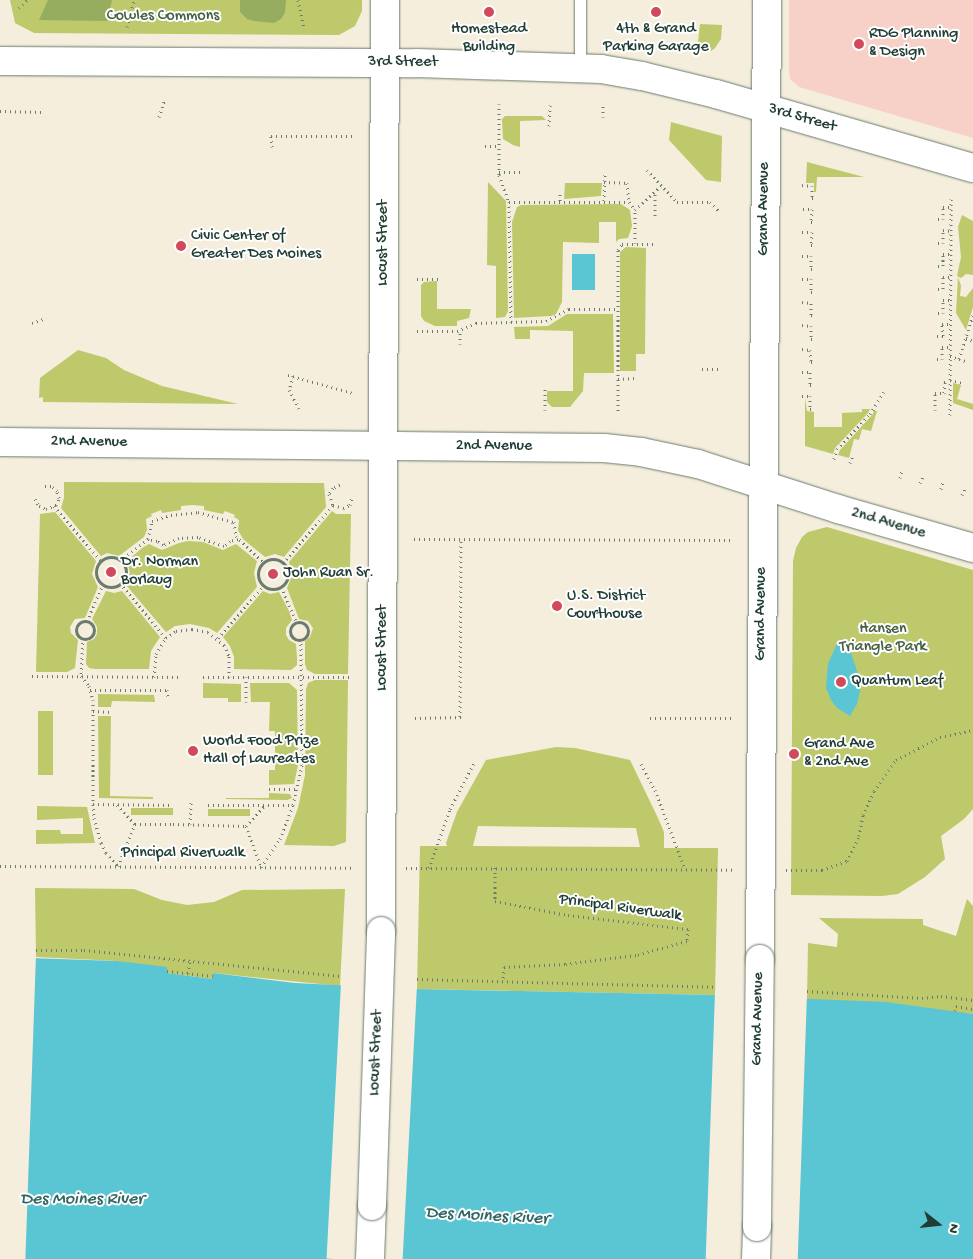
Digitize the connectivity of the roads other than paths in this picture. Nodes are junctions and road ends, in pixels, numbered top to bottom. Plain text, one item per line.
1 (384, 0) edge
2 (580, 0) edge
3 (767, 0) edge
4 (0, 61) edge
5 (384, 63) junction
6 (580, 67) junction
7 (766, 108) junction
8 (973, 168) edge
9 (0, 442) edge
10 (384, 446) junction
11 (763, 484) junction
12 (973, 548) edge
13 (370, 1259) edge
14 (756, 1259) edge

1 - 5 main road, Locust Street
2 - 6 lane
3 - 7 main road, Grand Avenue
4 - 5 main road, 3rd Street
5 - 6 main road, 3rd Street
5 - 10 main road, Locust Street
6 - 7 main road, 3rd Street
7 - 8 main road, 3rd Street
7 - 11 main road, Grand Avenue
9 - 10 main road, 2nd Avenue
10 - 11 main road, 2nd Avenue
10 - 13 main road, Locust Street, bridge
11 - 12 main road, 2nd Avenue
11 - 14 main road, Grand Avenue, bridge

